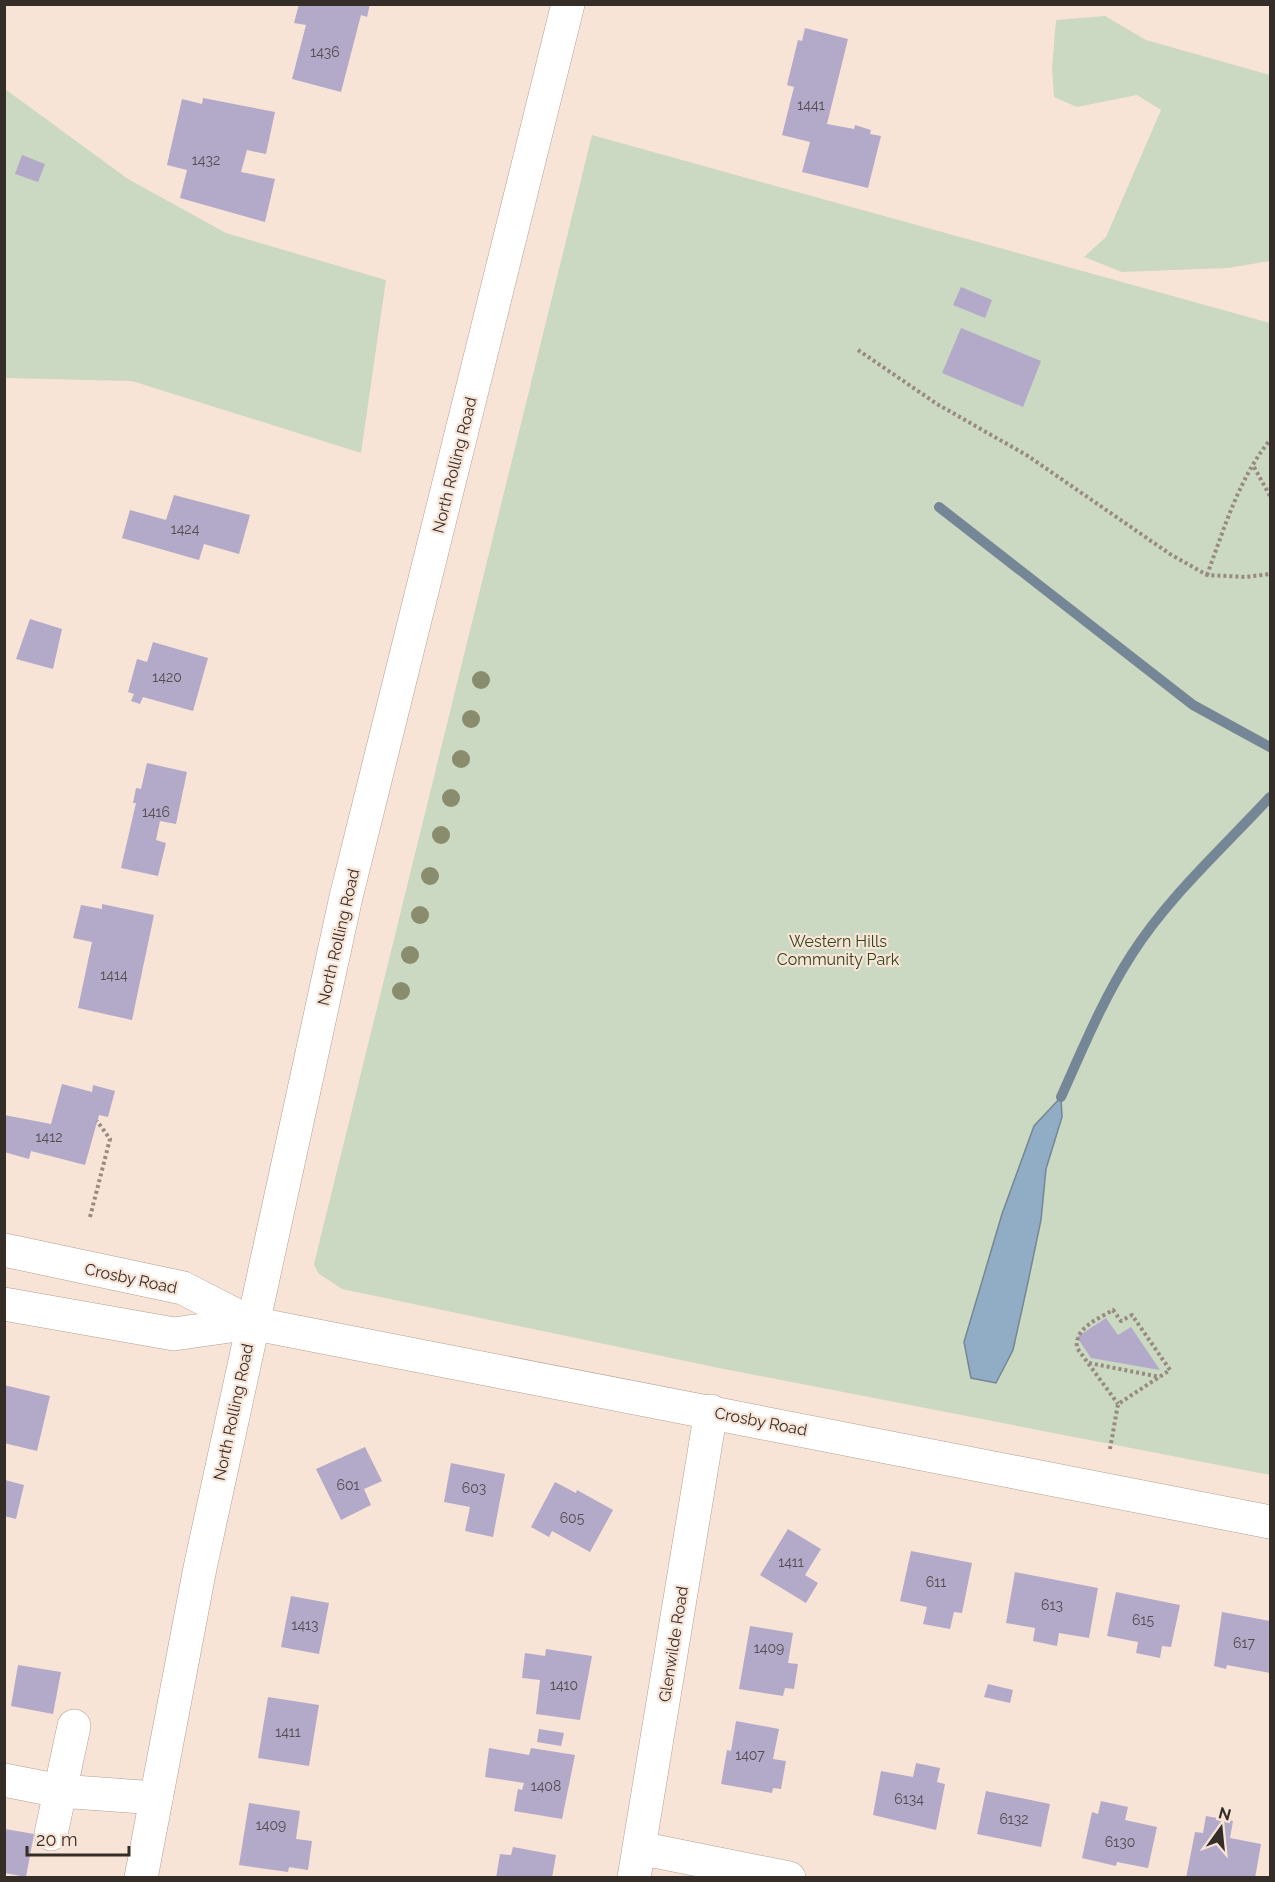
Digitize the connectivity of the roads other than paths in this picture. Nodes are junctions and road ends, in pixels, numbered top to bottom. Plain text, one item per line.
1 (568, 4) edge
2 (4, 1250) edge
3 (4, 1304) edge
4 (252, 1323) junction
5 (711, 1412) junction
6 (1270, 1522) edge
7 (74, 1726) dead end
8 (4, 1780) edge
9 (60, 1791) junction
10 (156, 1798) junction
11 (51, 1834) dead end
12 (637, 1863) edge
13 (141, 1878) edge
14 (789, 1878) edge

1 - 4 main road, North Rolling Road
2 - 4 main road, Crosby Road
3 - 4 main road, Crosby Road
4 - 5 main road, Crosby Road
4 - 10 main road, North Rolling Road
5 - 6 main road, Crosby Road
5 - 12 main road, Glenwilde Road
7 - 9 main road
8 - 9 main road
9 - 10 main road
9 - 11 main road
10 - 13 main road, North Rolling Road
12 - 14 main road

